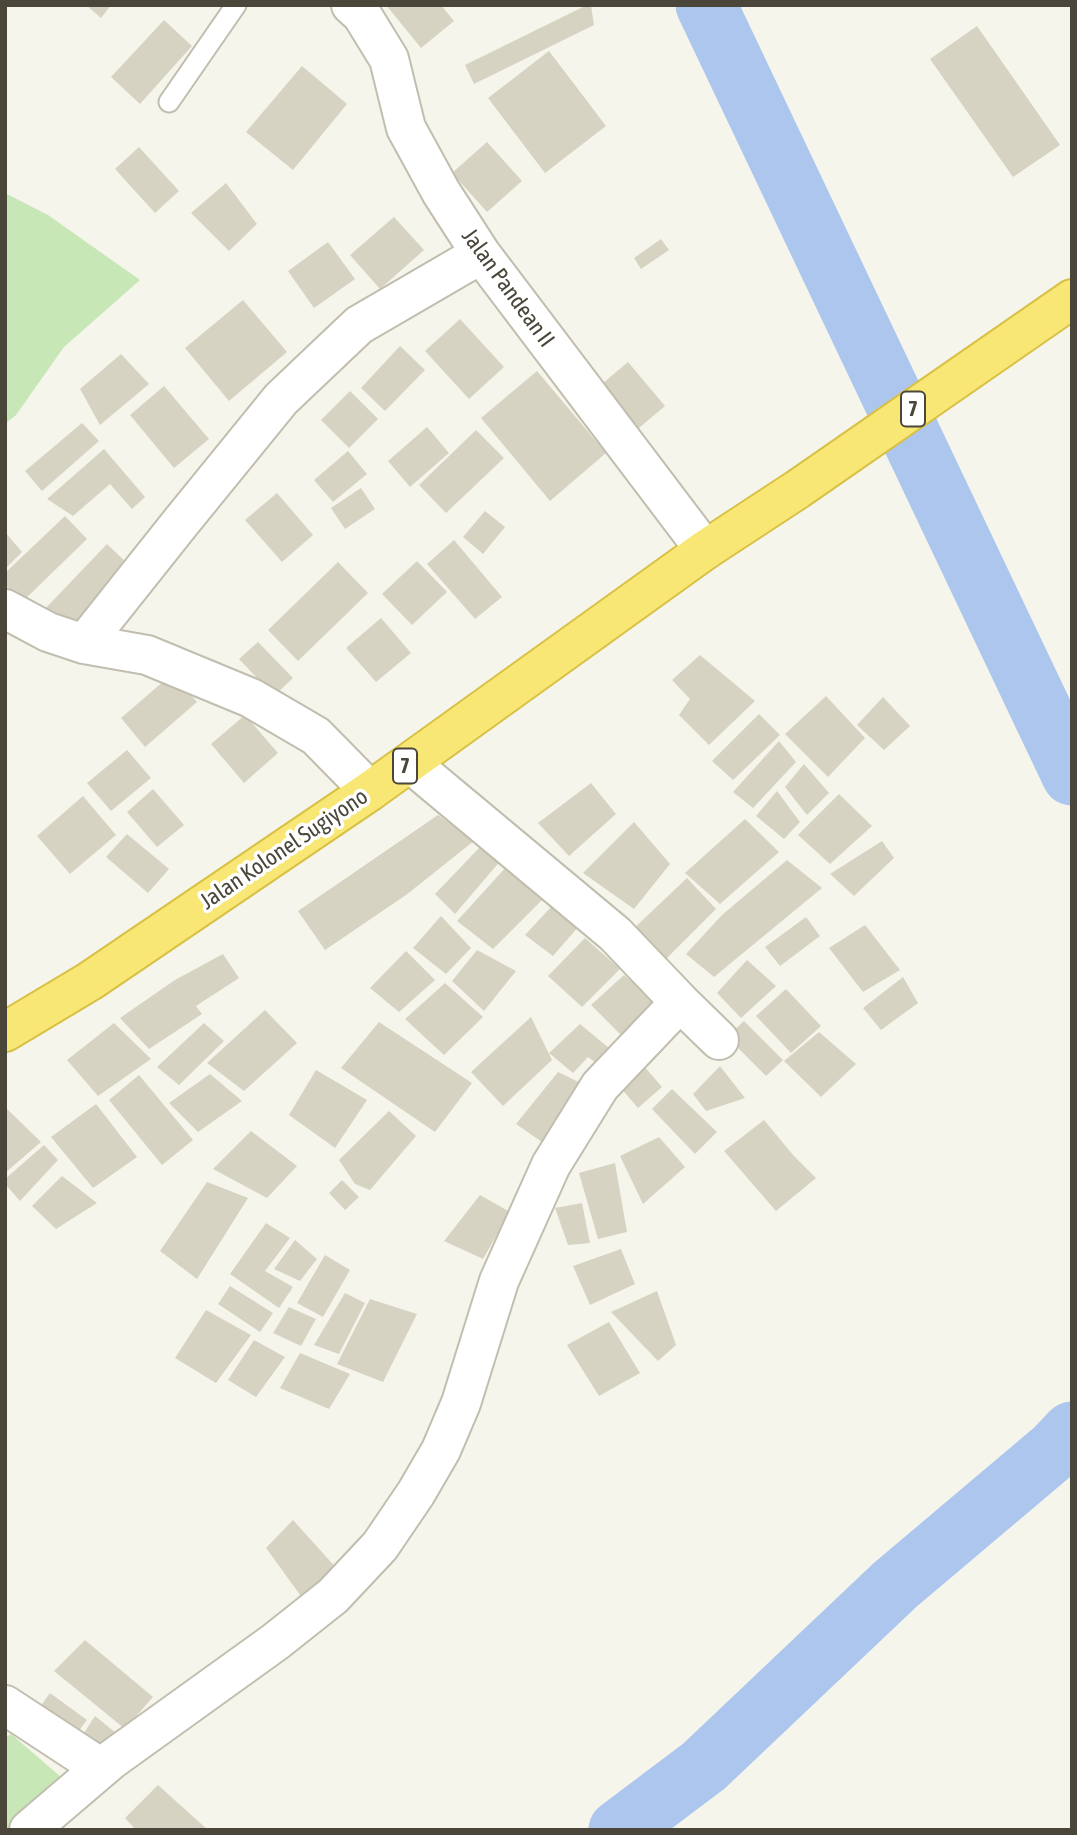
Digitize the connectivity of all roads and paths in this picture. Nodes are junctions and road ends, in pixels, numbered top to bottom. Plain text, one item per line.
1 (236, 5) edge
2 (351, 5) edge
3 (169, 102) dead end
4 (481, 254) junction
5 (1072, 299) edge
6 (705, 550) junction
7 (5, 609) edge
8 (84, 644) junction
9 (410, 763) junction
10 (370, 791) junction
11 (680, 1002) junction
12 (5, 1032) edge
13 (719, 1040) dead end
14 (5, 1705) edge
15 (101, 1768) junction
16 (29, 1830) edge

1 - 3 lane
2 - 4 street, Jalan Pandean II
4 - 6 street, Jalan Pandean II
4 - 8 street
5 - 6 highway, Jalan Kolonel Sugiyono / 7
6 - 9 highway, Jalan Kolonel Sugiyono / 7
7 - 8 street
8 - 10 street
9 - 10 highway, Jalan Kolonel Sugiyono / 7
9 - 11 street
10 - 12 highway, Jalan Kolonel Sugiyono / 7
11 - 13 street
11 - 15 street
14 - 15 street
15 - 16 street

